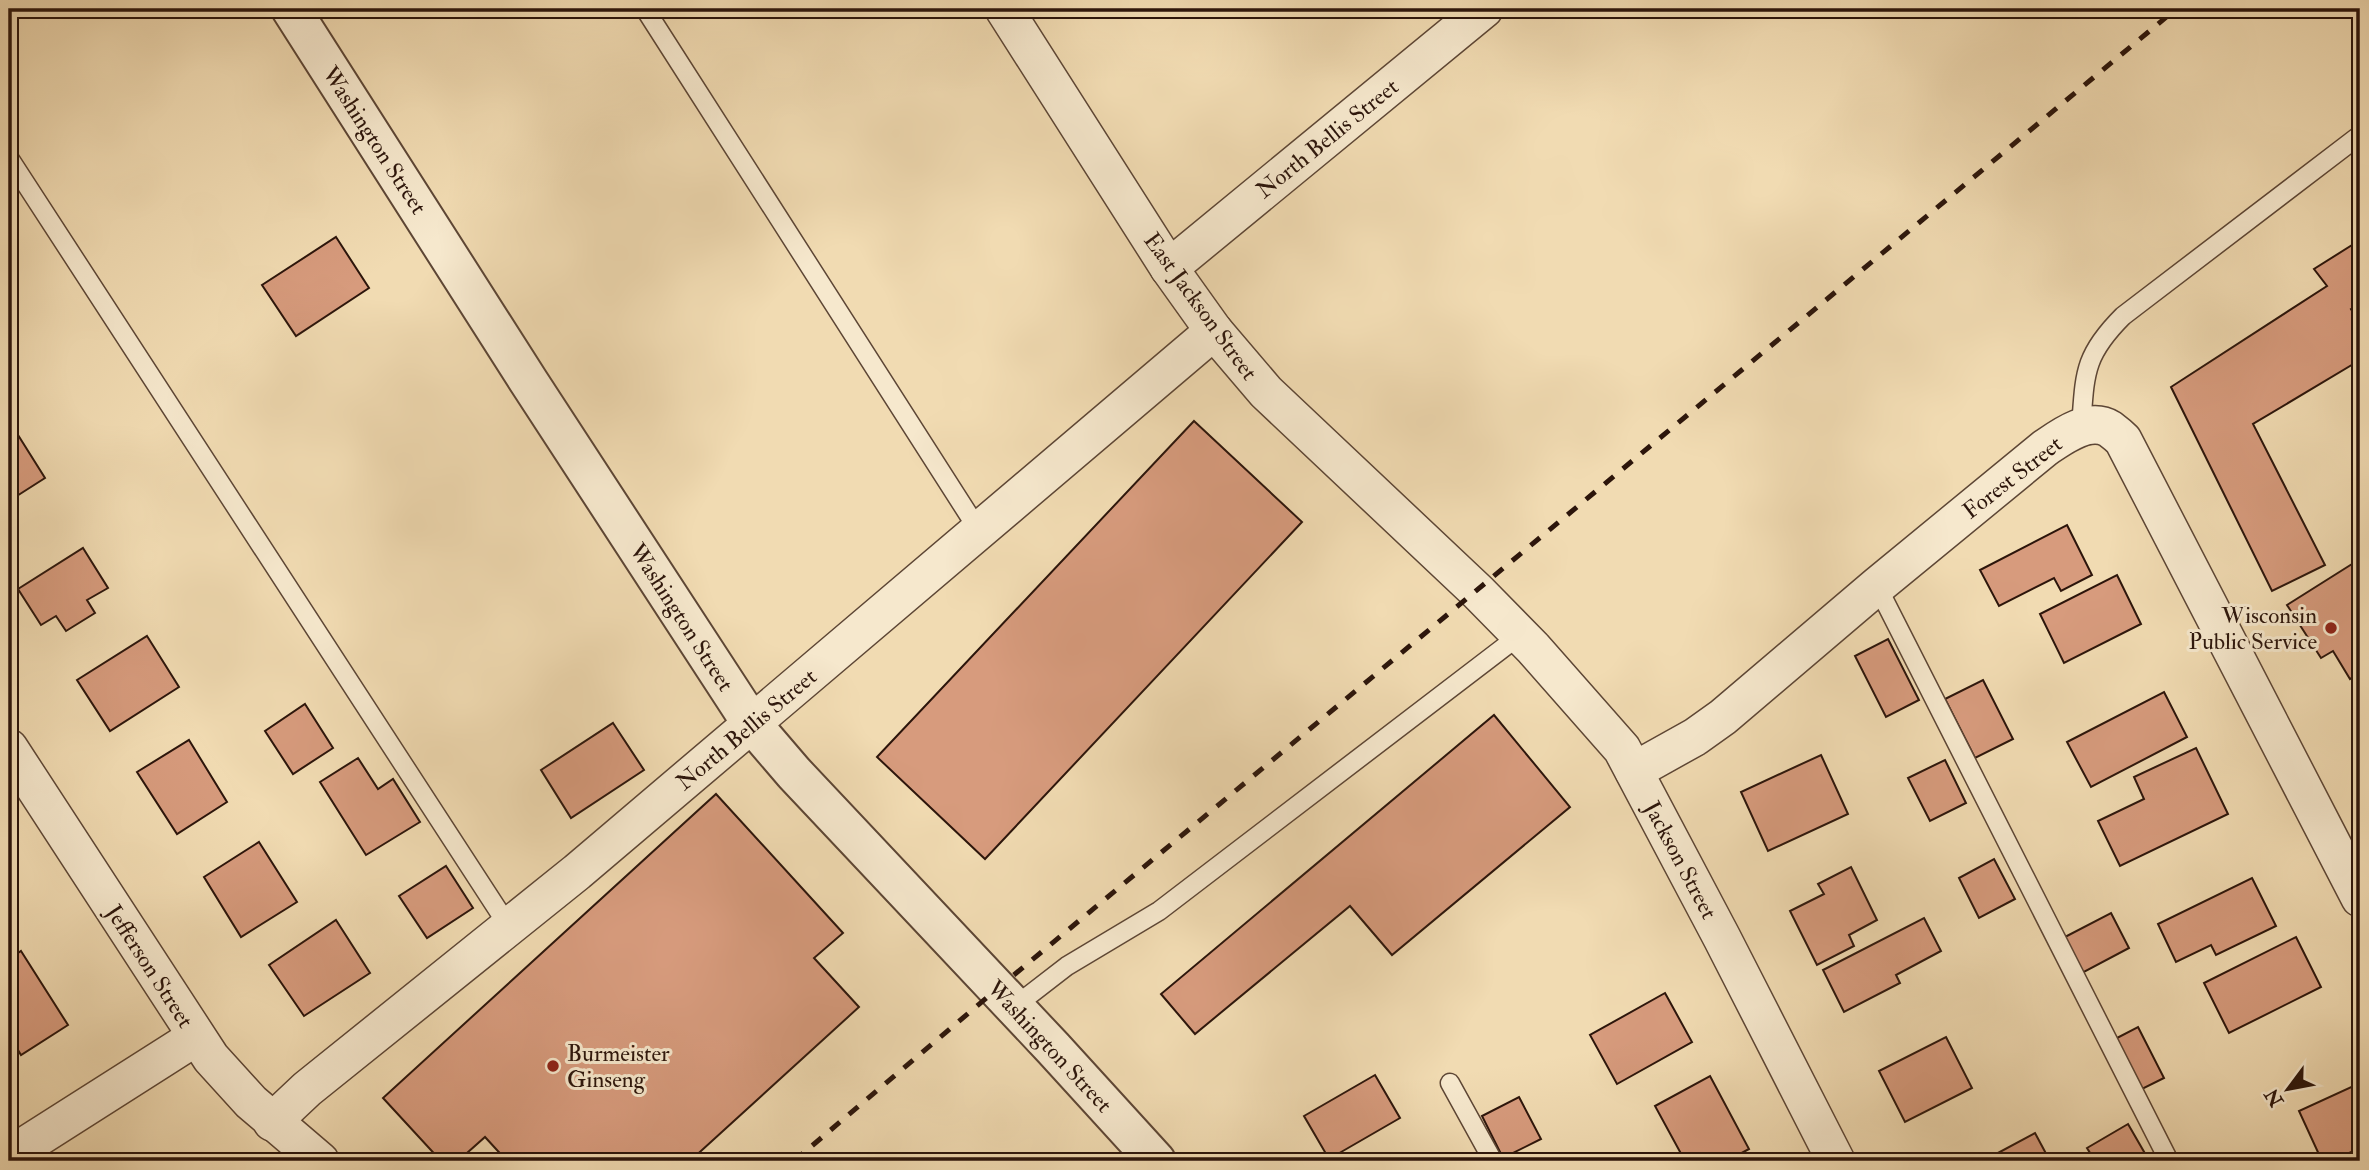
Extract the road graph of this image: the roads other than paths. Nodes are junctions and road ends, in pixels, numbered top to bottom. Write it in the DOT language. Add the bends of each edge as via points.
graph roads {
  1 [pos="291,9"];
  2 [pos="645,9"];
  3 [pos="1004,9"];
  4 [pos="1484,9"];
  5 [pos="2360,135"];
  6 [pos="9,158"];
  7 [pos="1169,268"];
  8 [pos="1214,331"];
  9 [pos="2081,428"];
  10 [pos="979,531"];
  11 [pos="1877,586"];
  12 [pos="1478,592"];
  13 [pos="1520,635"];
  14 [pos="752,724"];
  15 [pos="9,748"];
  16 [pos="1634,771"];
  17 [pos="2360,898"];
  18 [pos="509,927"];
  19 [pos="1014,1007"];
  20 [pos="197,1037"];
  21 [pos="1450,1083"];
  22 [pos="272,1122"];
  23 [pos="9,1156"];
  24 [pos="1151,1160"];
  25 [pos="320,1161"];
  26 [pos="1493,1161"];
  27 [pos="1836,1161"];
  28 [pos="2169,1161"];
  1 -- 14 [label="street, Washington Street"];
  2 -- 10 [label="lane"];
  3 -- 7 [label="street, East Jackson Street"];
  4 -- 7 [label="street, North Bellis Street"];
  5 -- 9 [label="lane" via="2105,334 2089,364"];
  6 -- 18 [label="lane"];
  7 -- 8 [label="street, East Jackson Street"];
  8 -- 10 [label="street, North Bellis Street"];
  8 -- 12 [label="street, East Jackson Street" via="1266,392"];
  9 -- 11 [label="street, Forest Street" via="2034,456"];
  9 -- 17 [label="street, Forest Street" via="2109,428 2123,440"];
  10 -- 14 [label="street, North Bellis Street"];
  11 -- 16 [label="street, Forest Street" via="1705,730"];
  11 -- 28 [label="lane"];
  12 -- 13 [label="street, Jackson Street"];
  13 -- 16 [label="street, Jackson Street" via="1622,749"];
  13 -- 19 [label="lane" via="1159,911 1067,966"];
  14 -- 18 [label="street, North Bellis Street"];
  14 -- 19 [label="street, Washington Street"];
  15 -- 20 [label="street, Jefferson Street"];
  16 -- 27 [label="street, Jackson Street"];
  18 -- 22 [label="street, North Bellis Street"];
  19 -- 24 [label="street, Washington Street"];
  20 -- 22 [label="street, Jefferson Street" via="230,1081"];
  20 -- 23 [label="street"];
  21 -- 26 [label="lane"];
  22 -- 25 [label="street, Jefferson Street"];
}
